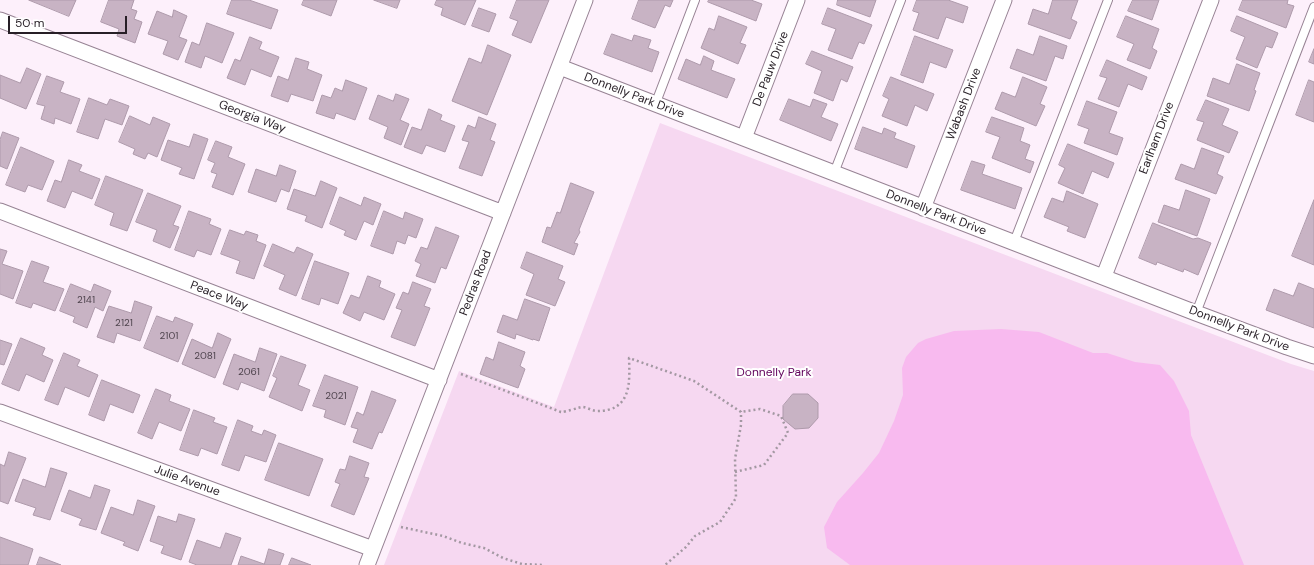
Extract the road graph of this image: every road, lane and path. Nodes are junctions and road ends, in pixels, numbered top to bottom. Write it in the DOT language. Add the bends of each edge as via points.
graph roads {
  1 [pos="586,0"];
  2 [pos="695,0"];
  3 [pos="798,0"];
  4 [pos="901,0"];
  5 [pos="1004,0"];
  6 [pos="1108,0"];
  7 [pos="1211,0"];
  8 [pos="1314,7"];
  9 [pos="0,20"];
  10 [pos="560,67"];
  11 [pos="655,104"];
  12 [pos="744,138"];
  13 [pos="834,173"];
  14 [pos="923,208"];
  15 [pos="0,211"];
  16 [pos="503,213"];
  17 [pos="1014,242"];
  18 [pos="1104,276"];
  19 [pos="1196,313"];
  20 [pos="1314,356"];
  21 [pos="460,374"];
  22 [pos="439,380"];
  23 [pos="0,412"];
  24 [pos="742,412"];
  25 [pos="736,472"];
  26 [pos="401,527"];
  27 [pos="373,549"];
  28 [pos="367,565"];
  29 [pos="544,565"];
  30 [pos="665,565"];
  1 -- 10 [label="street, Pedras Road"];
  2 -- 11 [label="lane"];
  3 -- 12 [label="street, De Pauw Drive"];
  4 -- 13 [label="lane"];
  5 -- 14 [label="street, Wabash Drive"];
  6 -- 17 [label="lane"];
  7 -- 18 [label="street, Earlham Drive"];
  8 -- 19 [label="lane"];
  9 -- 16 [label="street, Georgia Way"];
  10 -- 11 [label="street, Donnelly Park Drive"];
  10 -- 16 [label="street, Pedras Road"];
  11 -- 12 [label="street, Donnelly Park Drive"];
  12 -- 13 [label="street, Donnelly Park Drive"];
  13 -- 14 [label="street, Donnelly Park Drive"];
  14 -- 17 [label="street, Donnelly Park Drive"];
  15 -- 22 [label="street, Peace Way"];
  16 -- 22 [label="street, Pedras Road"];
  17 -- 18 [label="street, Donnelly Park Drive"];
  18 -- 19 [label="street, Donnelly Park Drive"];
  19 -- 20 [label="street, Donnelly Park Drive"];
  21 -- 24 [label="path" via="561,412 581,407 595,411 606,410 621,404 626,396 630,376 629,358 694,381"];
  22 -- 27 [label="street, Pedras Road"];
  23 -- 27 [label="street, Julie Avenue"];
  24 -- 25 [label="path" via="735,459"];
  24 -- 25 [label="path" via="760,409 780,416 788,433 764,465"];
  25 -- 30 [label="path" via="736,498 720,522 695,536"];
  26 -- 29 [label="path" via="484,548 522,564"];
  27 -- 28 [label="street, Pedras Road"];
}
